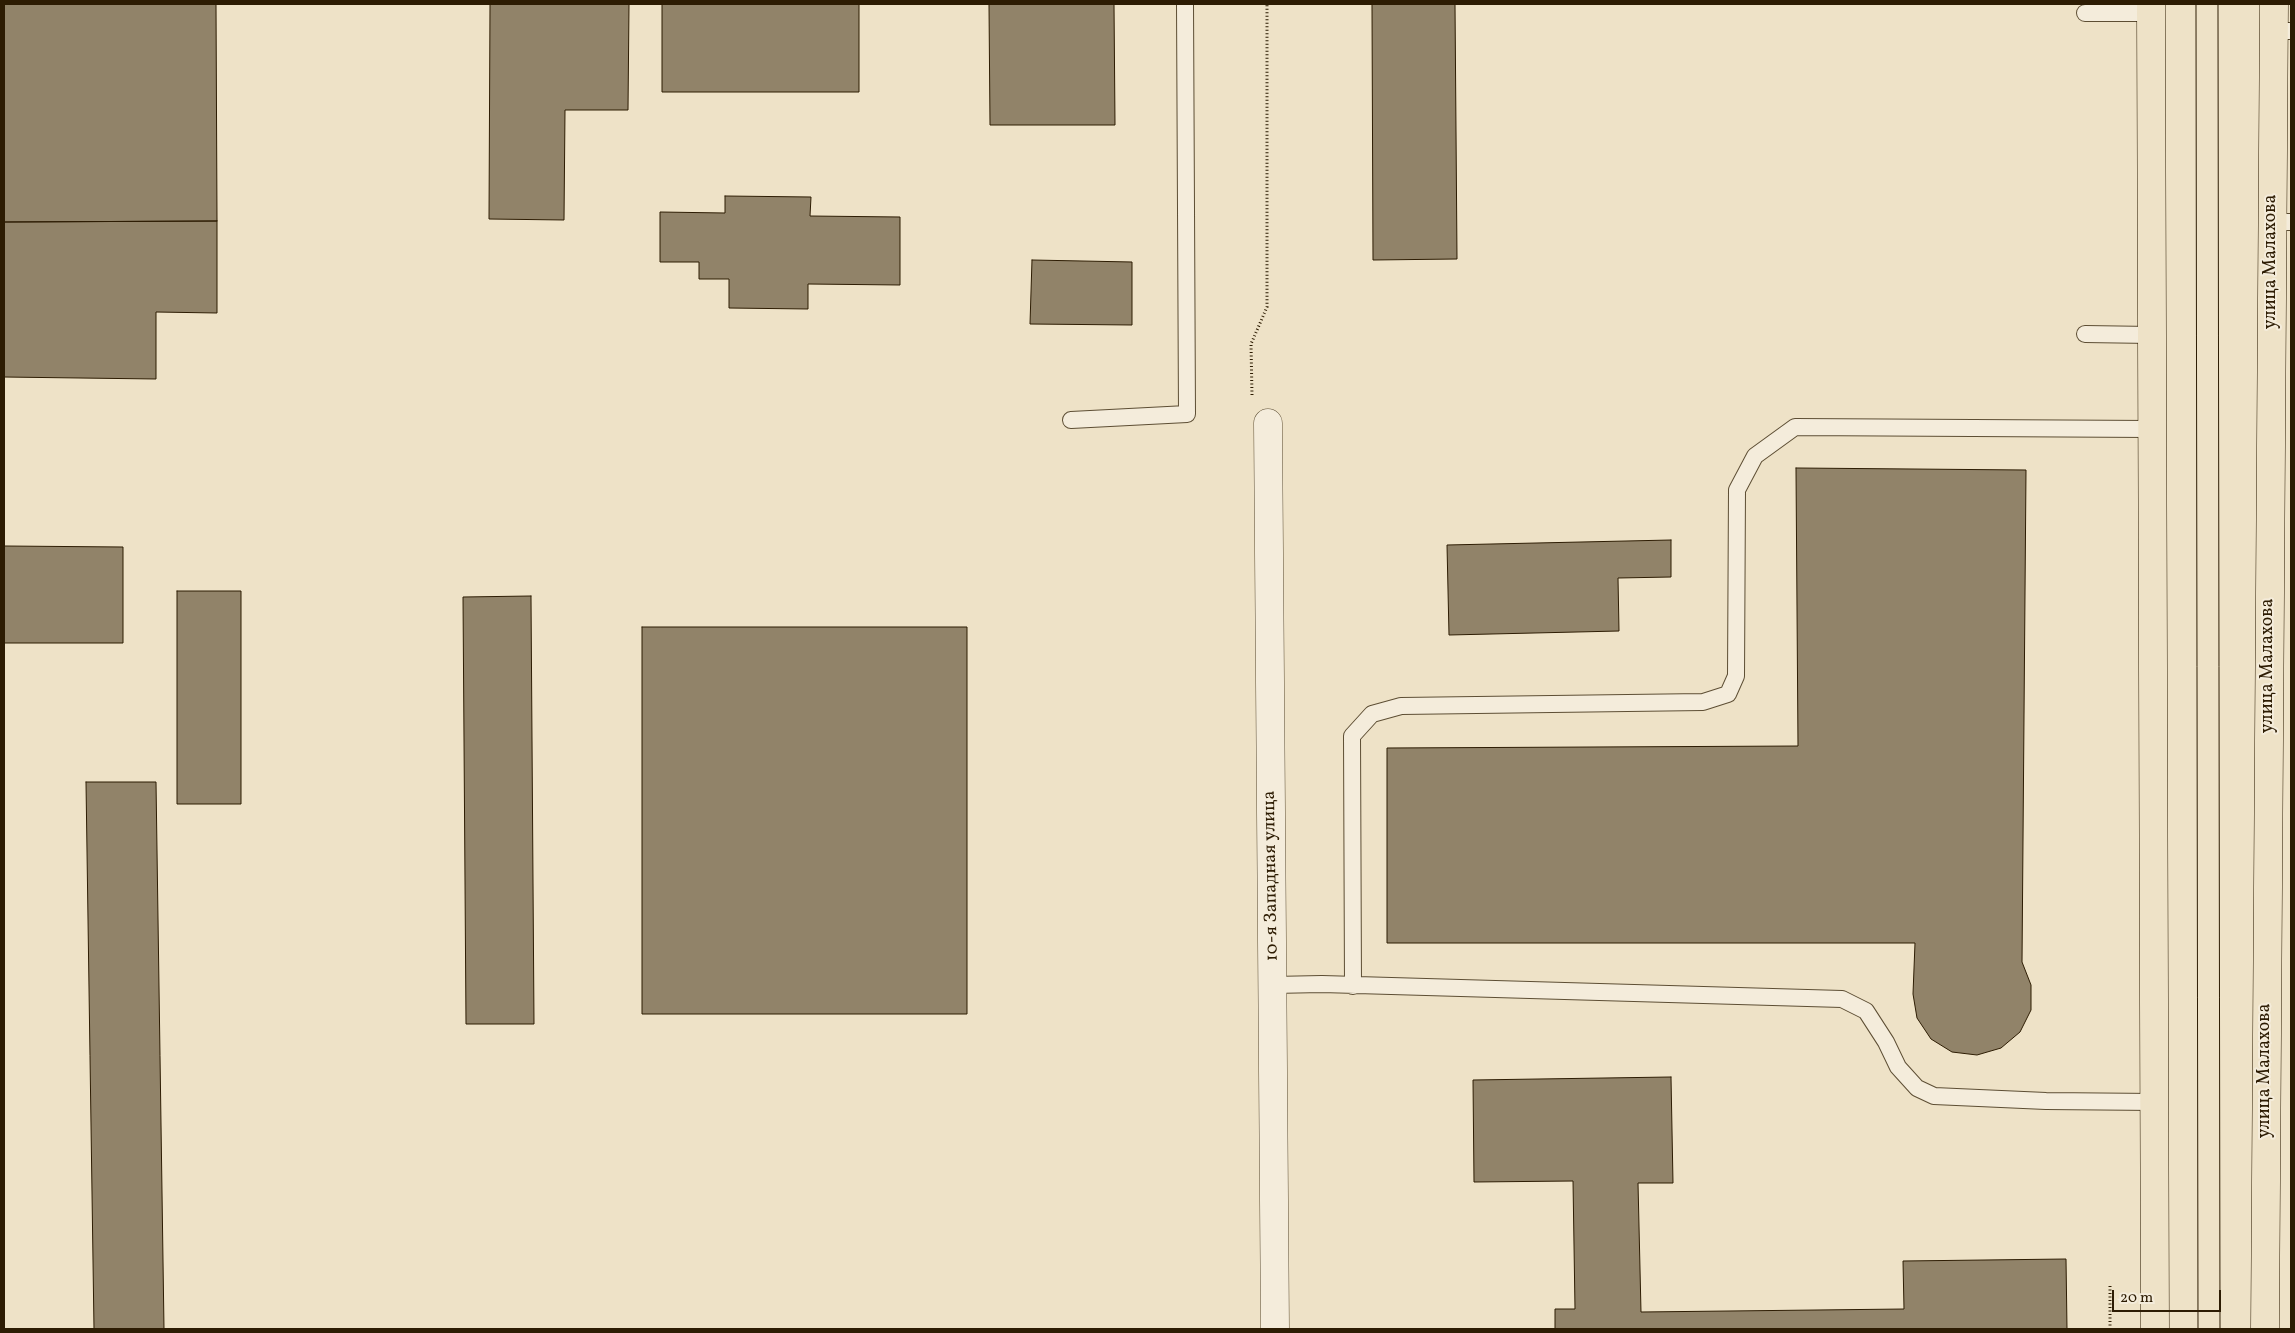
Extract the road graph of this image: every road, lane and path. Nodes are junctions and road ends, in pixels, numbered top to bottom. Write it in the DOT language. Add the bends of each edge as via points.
graph roads {
  1 [pos="1185,4"];
  2 [pos="1266,4"];
  3 [pos="2274,4"];
  4 [pos="2151,8"];
  5 [pos="2085,13"];
  6 [pos="2282,31"];
  7 [pos="2282,222"];
  8 [pos="2085,334"];
  9 [pos="2151,335"];
  10 [pos="1071,420"];
  11 [pos="1268,423"];
  12 [pos="2151,429"];
  13 [pos="1273,985"];
  14 [pos="1353,986"];
  15 [pos="2154,1102"];
  16 [pos="2110,1285"];
  17 [pos="1275,1329"];
  18 [pos="2110,1329"];
  19 [pos="2155,1329"];
  20 [pos="2264,1329"];
  1 -- 10 [label="lane" via="1187,414"];
  2 -- 11 [label="path" via="1266,307 1251,344 1252,404"];
  3 -- 6 [label="main road, улица Малахова"];
  4 -- 5 [label="lane"];
  4 -- 9 [label="main road"];
  6 -- 7 [label="main road, улица Малахова"];
  7 -- 20 [label="main road, улица Малахова"];
  8 -- 9 [label="lane"];
  9 -- 12 [label="main road"];
  11 -- 13 [label="street, 10-я Западная улица"];
  12 -- 14 [label="lane" via="1794,427 1755,456 1737,490 1736,676 1728,694 1703,702 1401,706 1372,714 1352,736"];
  12 -- 15 [label="main road"];
  13 -- 14 [label="lane"];
  13 -- 17 [label="street, 10-я Западная улица"];
  14 -- 15 [label="lane" via="1842,1000 1866,1011 1898,1067 1917,1088 1934,1096"];
  15 -- 19 [label="main road"];
  16 -- 18 [label="path"];
}
